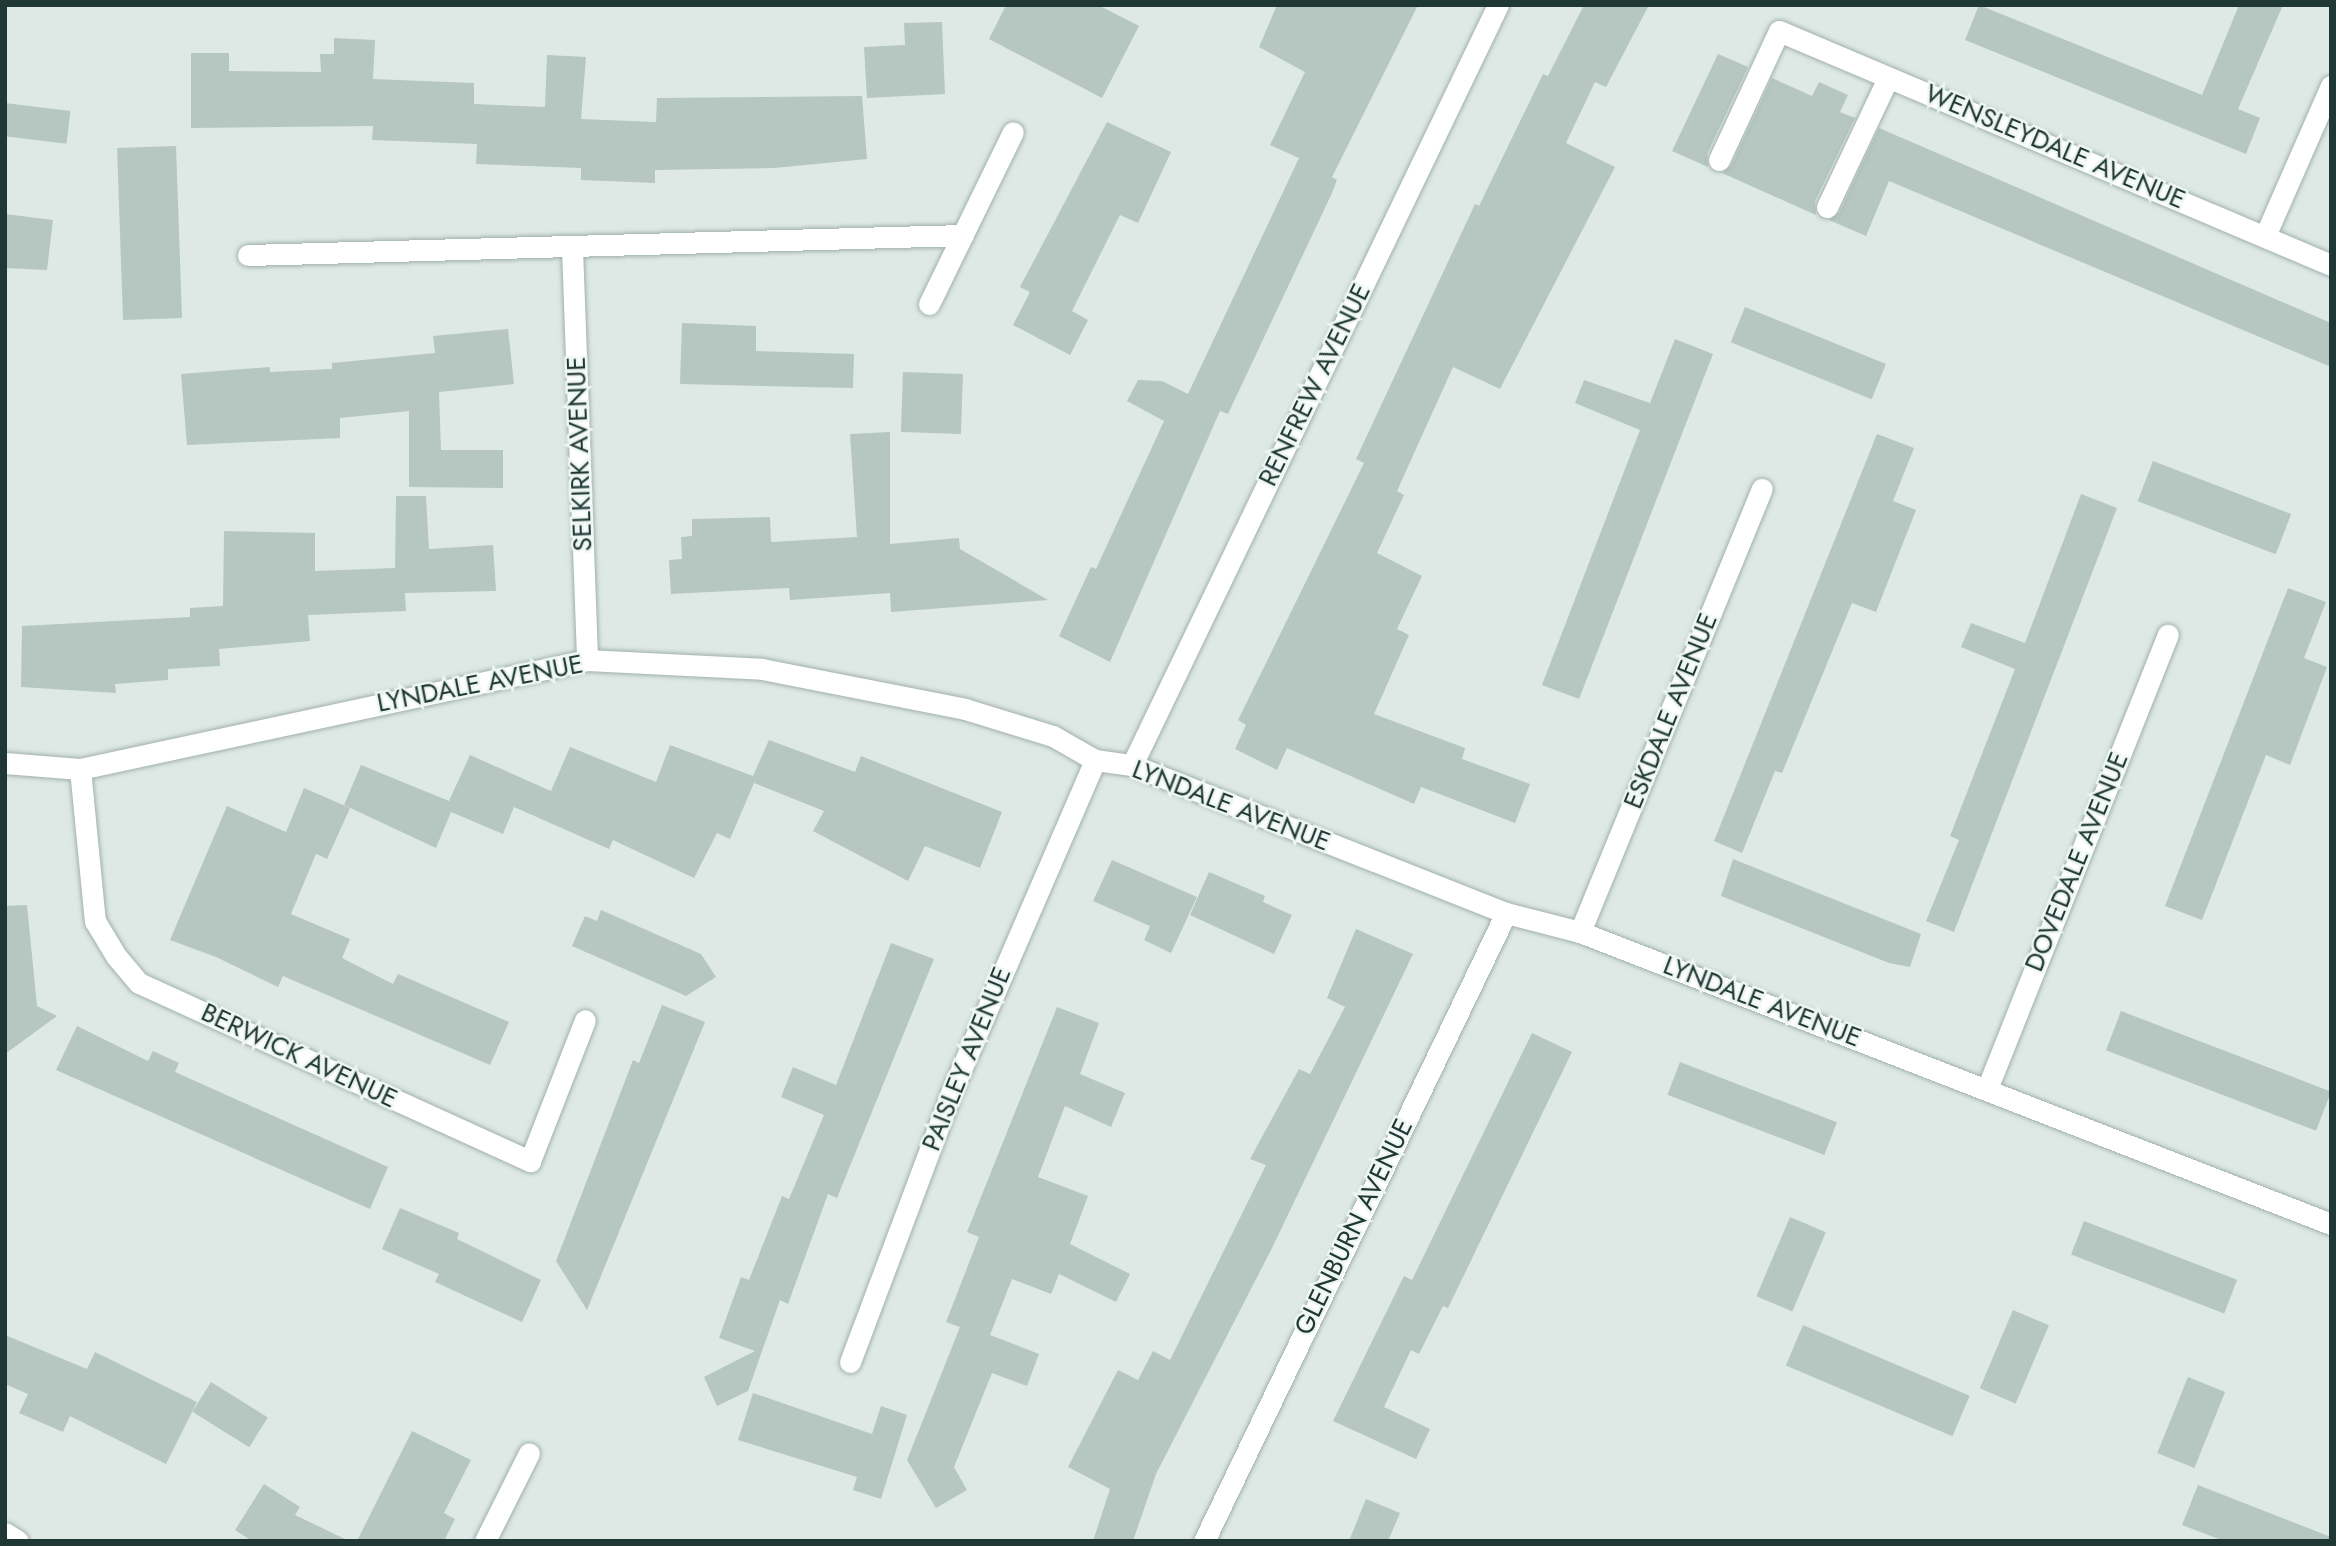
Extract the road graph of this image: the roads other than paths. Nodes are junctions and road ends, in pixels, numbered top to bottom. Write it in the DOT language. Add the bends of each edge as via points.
graph roads {
  1 [pos="1498,5"];
  2 [pos="1888,78"];
  3 [pos="2331,86"];
  4 [pos="1013,132"];
  5 [pos="1718,160"];
  6 [pos="1828,208"];
  7 [pos="963,235"];
  8 [pos="2265,236"];
  9 [pos="572,248"];
  10 [pos="248,255"];
  11 [pos="2331,265"];
  12 [pos="929,304"];
  13 [pos="1762,489"];
  14 [pos="2168,635"];
  15 [pos="587,660"];
  16 [pos="1094,760"];
  17 [pos="5,763"];
  18 [pos="1132,765"];
  19 [pos="80,769"];
  20 [pos="1506,913"];
  21 [pos="1580,932"];
  22 [pos="585,1020"];
  23 [pos="1987,1089"];
  24 [pos="2331,1224"];
  25 [pos="850,1362"];
  26 [pos="529,1453"];
  27 [pos="5,1533"];
  28 [pos="19,1541"];
  29 [pos="485,1541"];
  30 [pos="1204,1541"];
  1 -- 18 [label="street, RENFREW AVENUE"];
  2 -- 5 [label="street, WENSLEYDALE AVENUE" via="1779,31"];
  2 -- 6 [label="street"];
  2 -- 8 [label="street, WENSLEYDALE AVENUE"];
  3 -- 8 [label="street"];
  4 -- 7 [label="street"];
  7 -- 9 [label="street"];
  7 -- 12 [label="street"];
  8 -- 11 [label="street, WENSLEYDALE AVENUE"];
  9 -- 10 [label="street"];
  9 -- 15 [label="street, SELKIRK AVENUE"];
  13 -- 21 [label="street, ESKDALE AVENUE"];
  14 -- 23 [label="street, DOVEDALE AVENUE"];
  15 -- 16 [label="street, LYNDALE AVENUE" via="762,669 952,707 1054,736"];
  15 -- 19 [label="street, LYNDALE AVENUE"];
  16 -- 18 [label="street, LYNDALE AVENUE"];
  16 -- 25 [label="street, PAISLEY AVENUE" via="951,1093"];
  17 -- 19 [label="street, LYNDALE AVENUE"];
  18 -- 20 [label="street, LYNDALE AVENUE"];
  19 -- 22 [label="street, BERWICK AVENUE" via="95,921 139,983 530,1161"];
  20 -- 21 [label="street, LYNDALE AVENUE"];
  20 -- 30 [label="street, GLENBURN AVENUE"];
  21 -- 23 [label="street, LYNDALE AVENUE"];
  23 -- 24 [label="street, LYNDALE AVENUE"];
  26 -- 29 [label="street"];
  27 -- 28 [label="street"];
}
